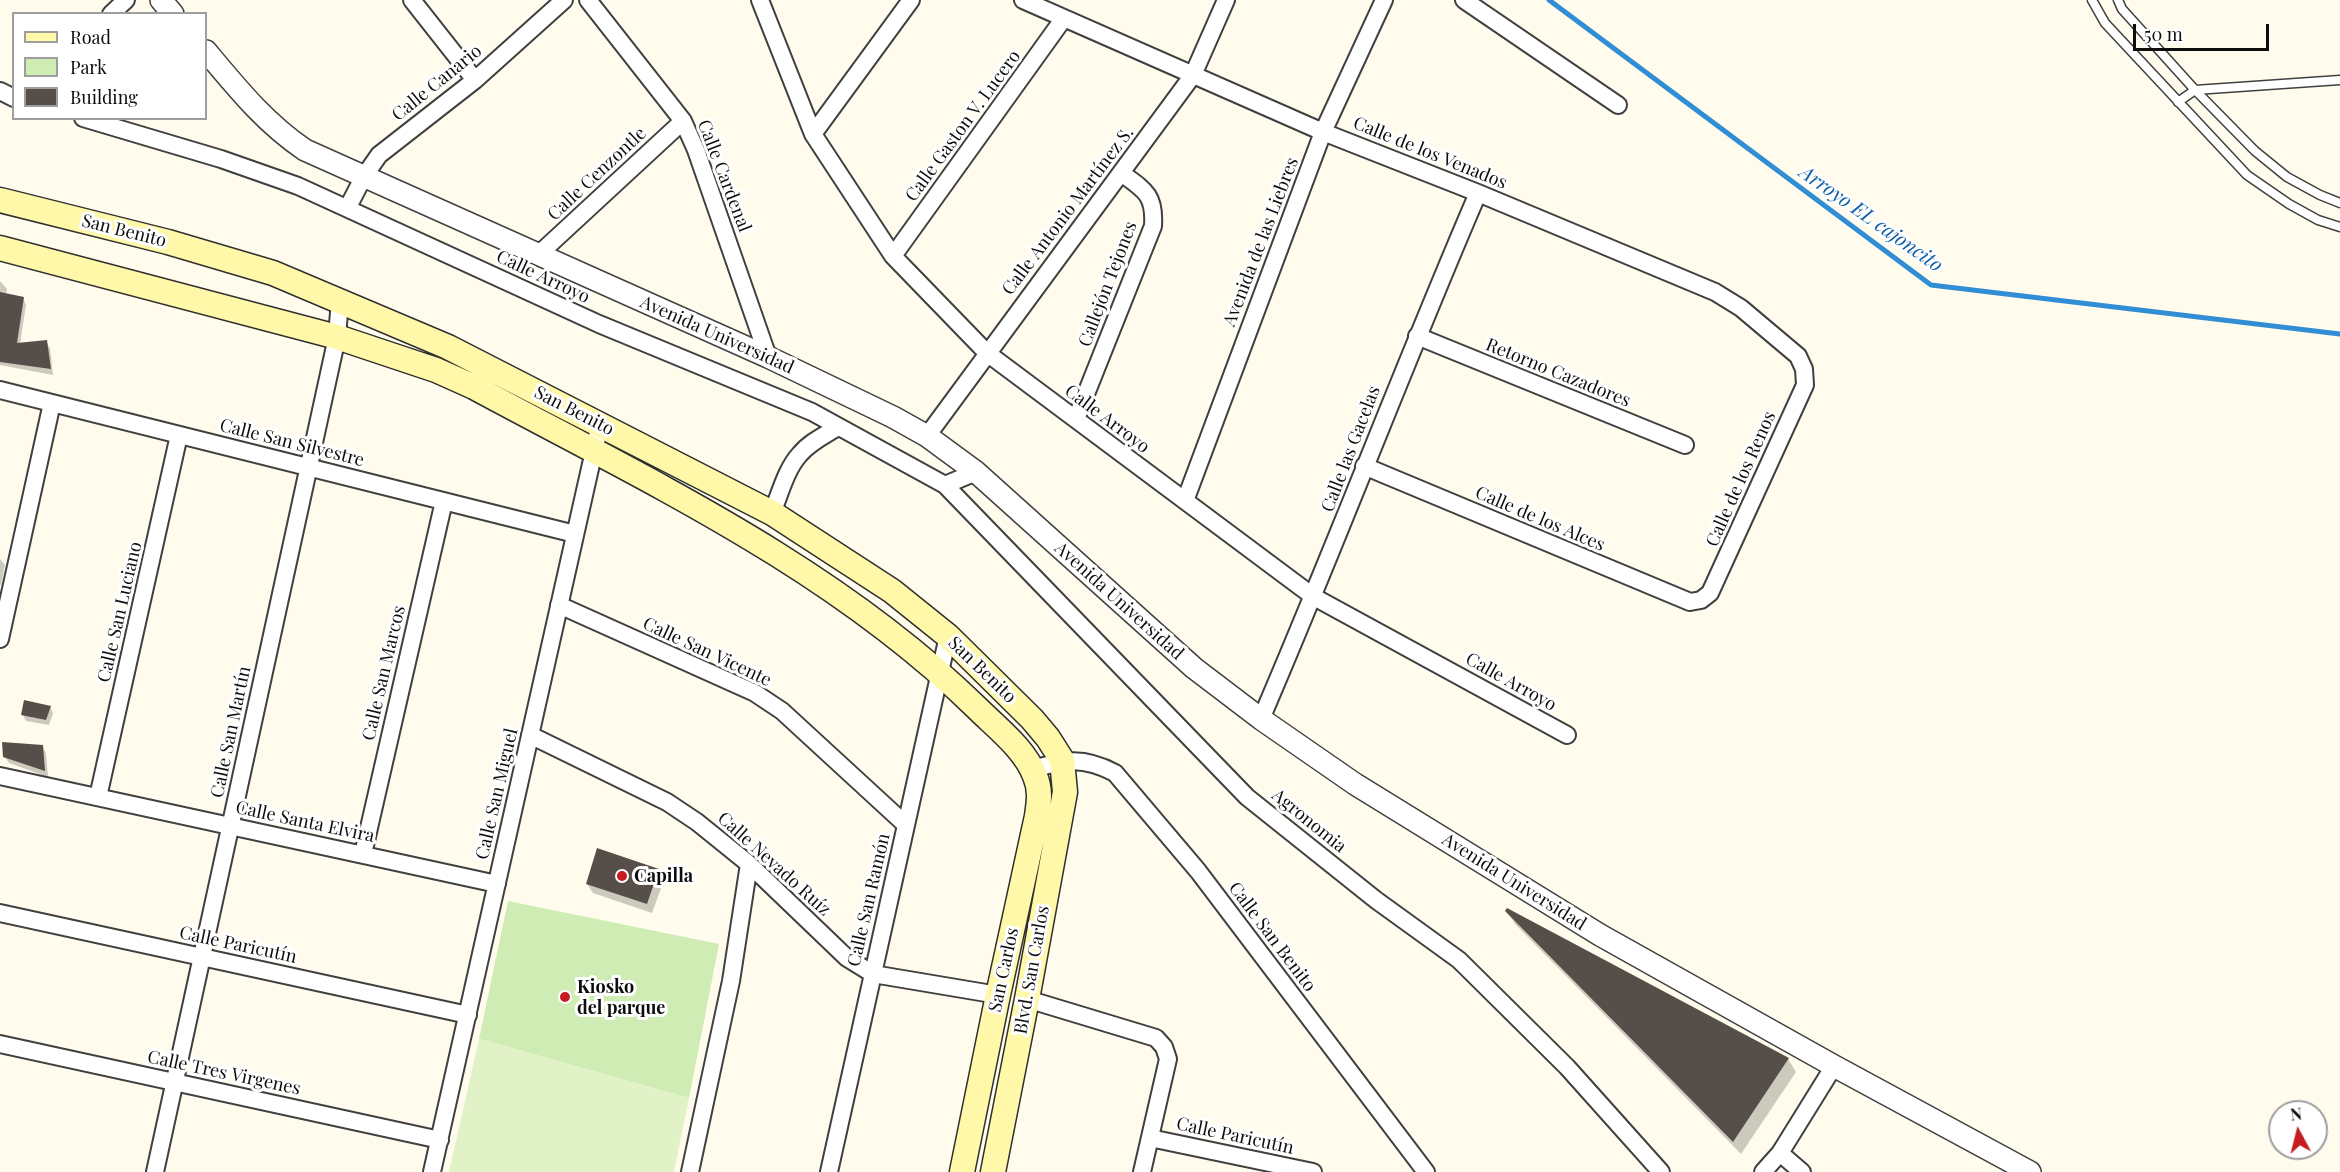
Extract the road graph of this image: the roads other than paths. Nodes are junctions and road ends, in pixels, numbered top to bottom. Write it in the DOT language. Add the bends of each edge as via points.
graph roads {
  1 [pos="126,0"];
  2 [pos="161,0"];
  3 [pos="412,0"];
  4 [pos="564,0"];
  5 [pos="588,0"];
  6 [pos="760,0"];
  7 [pos="911,0"];
  8 [pos="1023,0"];
  9 [pos="1226,0"];
  10 [pos="1384,0"];
  11 [pos="1464,0"];
  12 [pos="2092,0"];
  13 [pos="2118,0"];
  14 [pos="113,12"];
  15 [pos="171,12"];
  16 [pos="1064,18"];
  17 [pos="207,52"];
  18 [pos="1193,75"];
  19 [pos="475,80"];
  20 [pos="2340,80"];
  21 [pos="2195,90"];
  22 [pos="2178,102"];
  23 [pos="1618,105"];
  24 [pos="90,120"];
  25 [pos="683,121"];
  26 [pos="1323,132"];
  27 [pos="813,134"];
  28 [pos="1121,173"];
  29 [pos="363,178"];
  30 [pos="1478,193"];
  31 [pos="0,200"];
  32 [pos="2340,203"];
  33 [pos="348,207"];
  34 [pos="2340,228"];
  35 [pos="0,248"];
  36 [pos="538,255"];
  37 [pos="893,256"];
  38 [pos="340,300"];
  39 [pos="1417,336"];
  40 [pos="337,337"];
  41 [pos="987,353"];
  42 [pos="768,357"];
  43 [pos="1804,369"];
  44 [pos="0,390"];
  45 [pos="52,403"];
  46 [pos="1076,419"];
  47 [pos="600,424"];
  48 [pos="838,427"];
  49 [pos="179,435"];
  50 [pos="927,436"];
  51 [pos="1685,445"];
  52 [pos="594,452"];
  53 [pos="1364,466"];
  54 [pos="309,467"];
  55 [pos="976,472"];
  56 [pos="945,485"];
  57 [pos="444,501"];
  58 [pos="1185,501"];
  59 [pos="772,513"];
  60 [pos="575,534"];
  61 [pos="1314,597"];
  62 [pos="1701,600"];
  63 [pos="560,605"];
  64 [pos="948,636"];
  65 [pos="0,639"];
  66 [pos="940,672"];
  67 [pos="1261,719"];
  68 [pos="530,735"];
  69 [pos="1567,735"];
  70 [pos="1063,764"];
  71 [pos="1032,769"];
  72 [pos="0,776"];
  73 [pos="98,797"];
  74 [pos="906,825"];
  75 [pos="230,826"];
  76 [pos="363,854"];
  77 [pos="749,864"];
  78 [pos="497,884"];
  79 [pos="0,913"];
  80 [pos="202,957"];
  81 [pos="873,974"];
  82 [pos="998,995"];
  83 [pos="1027,999"];
  84 [pos="468,1015"];
  85 [pos="0,1044"];
  86 [pos="1834,1066"];
  87 [pos="174,1082"];
  88 [pos="1150,1138"];
  89 [pos="440,1140"];
  90 [pos="1780,1152"];
  91 [pos="155,1172"];
  92 [pos="432,1172"];
  93 [pos="690,1172"];
  94 [pos="829,1172"];
  95 [pos="962,1172"];
  96 [pos="993,1172"];
  97 [pos="1142,1172"];
  98 [pos="1313,1172"];
  99 [pos="1426,1172"];
  100 [pos="1661,1172"];
  101 [pos="1763,1172"];
  102 [pos="1802,1172"];
  103 [pos="2030,1172"];
  1 -- 14 [label="street"];
  2 -- 15 [label="street"];
  3 -- 19 [label="street"];
  4 -- 19 [label="street, Calle Canario"];
  5 -- 25 [label="street, Calle Cardenal"];
  6 -- 27 [label="street, Calle Arroyo"];
  7 -- 27 [label="street"];
  8 -- 16 [label="street, Calle de los Venados"];
  9 -- 18 [label="street, Calle Antonio Martínez S."];
  10 -- 26 [label="street, Avenida de las Liebres"];
  11 -- 23 [label="street"];
  12 -- 22 [label="lane" via="2105,23"];
  13 -- 21 [label="lane"];
  16 -- 18 [label="street, Calle de los Venados"];
  16 -- 37 [label="street, Calle Gaston V. Lucero"];
  17 -- 29 [label="street, Avenida Universidad" via="281,134"];
  18 -- 26 [label="street, Calle de los Venados"];
  18 -- 28 [label="street, Calle Antonio Martínez S."];
  19 -- 29 [label="street, Calle Canario" via="379,154"];
  20 -- 21 [label="lane"];
  21 -- 22 [label="lane"];
  21 -- 32 [label="lane" via="2255,151 2287,177"];
  22 -- 34 [label="lane" via="2247,175 2289,204"];
  24 -- 33 [label="street, Calle Arroyo" via="221,159"];
  25 -- 36 [label="street, Calle Cenzontle"];
  25 -- 42 [label="street, Calle Cardenal"];
  26 -- 30 [label="street, Calle de los Venados"];
  26 -- 58 [label="street, Avenida de las Liebres"];
  27 -- 37 [label="street, Calle Arroyo"];
  28 -- 41 [label="street, Calle Antonio Martínez S."];
  28 -- 46 [label="street, Callejón Tejones" via="1142,187 1152,200 1153,226"];
  29 -- 33 [label="street, Calle Canario"];
  29 -- 36 [label="street, Avenida Universidad"];
  30 -- 39 [label="street, Calle las Gacelas"];
  30 -- 43 [label="street, Calle de los Venados" via="1715,292 1741,308 1798,356"];
  31 -- 38 [label="main road, San Benito" via="229,259"];
  33 -- 48 [label="street, Calle Arroyo" via="599,324 789,402"];
  35 -- 40 [label="main road, San Benito"];
  36 -- 42 [label="street, Avenida Universidad"];
  37 -- 41 [label="street, Calle Arroyo"];
  38 -- 40 [label="street, Calle San Martín"];
  38 -- 47 [label="main road, San Benito" via="447,347"];
  39 -- 51 [label="street, Retorno Cazadores"];
  39 -- 53 [label="street, Calle las Gacelas"];
  40 -- 52 [label="main road, San Benito" via="426,366 474,387"];
  40 -- 54 [label="street, Calle San Martín"];
  41 -- 46 [label="street, Calle Arroyo"];
  41 -- 50 [label="street, Calle Antonio Martínez S."];
  42 -- 50 [label="street, Avenida Universidad"];
  43 -- 62 [label="street, Calle de los Renos" via="1805,384 1710,593"];
  44 -- 45 [label="street, Calle San Silvestre"];
  45 -- 49 [label="street, Calle San Silvestre"];
  45 -- 65 [label="street"];
  46 -- 58 [label="street, Calle Arroyo"];
  47 -- 52 [label="street, Calle San Miguel"];
  47 -- 59 [label="main road, San Benito"];
  48 -- 56 [label="street, Calle Arroyo"];
  48 -- 59 [label="street" via="798,455"];
  49 -- 54 [label="street, Calle San Silvestre"];
  49 -- 73 [label="street, Calle San Luciano"];
  50 -- 55 [label="street, Avenida Universidad"];
  52 -- 60 [label="street, Calle San Miguel"];
  52 -- 66 [label="main road, San Benito" via="722,520 811,575"];
  53 -- 61 [label="street, Calle las Gacelas"];
  53 -- 62 [label="street, Calle de los Alces" via="1679,599 1690,603"];
  54 -- 57 [label="street, Calle San Silvestre"];
  54 -- 75 [label="street, Calle San Martín"];
  55 -- 56 [label="street"];
  55 -- 67 [label="street, Avenida Universidad" via="1194,668"];
  56 -- 100 [label="street, Agronomia" via="1240,790 1376,900 1459,960 1567,1067"];
  57 -- 60 [label="street, Calle San Silvestre"];
  57 -- 76 [label="street, Calle San Marcos"];
  58 -- 61 [label="street, Calle Arroyo"];
  59 -- 64 [label="main road, San Benito" via="892,591"];
  60 -- 63 [label="street, Calle San Miguel"];
  61 -- 67 [label="street, Calle las Gacelas"];
  61 -- 69 [label="street, Calle Arroyo"];
  63 -- 68 [label="street, Calle San Miguel"];
  63 -- 74 [label="street, Calle San Vicente" via="755,693 782,711"];
  64 -- 66 [label="street, Calle San Ramón"];
  64 -- 70 [label="main road, San Benito" via="1032,719"];
  66 -- 71 [label="main road, San Benito" via="1016,746"];
  66 -- 74 [label="street, Calle San Ramón"];
  67 -- 86 [label="street, Avenida Universidad" via="1355,784 1600,935"];
  68 -- 77 [label="street, Calle Nevado Ruíz" via="667,802"];
  68 -- 78 [label="street, Calle San Miguel"];
  70 -- 71 [label="street"];
  70 -- 83 [label="main road, Blvd. San Carlos" via="1065,792"];
  70 -- 99 [label="street, Calle San Benito" via="1090,763 1115,773 1198,871"];
  71 -- 82 [label="main road, San Carlos" via="1039,802"];
  72 -- 73 [label="street, Calle Santa Elvira"];
  73 -- 75 [label="street, Calle Santa Elvira"];
  74 -- 81 [label="street, Calle San Ramón"];
  75 -- 76 [label="street, Calle Santa Elvira"];
  75 -- 80 [label="street, Calle San Martín"];
  76 -- 78 [label="street, Calle Santa Elvira"];
  77 -- 81 [label="street, Calle Nevado Ruíz" via="848,958"];
  77 -- 93 [label="street" via="731,981"];
  78 -- 84 [label="street, Calle San Miguel"];
  79 -- 80 [label="street, Calle Paricutín"];
  80 -- 84 [label="street, Calle Paricutín"];
  80 -- 87 [label="street, Calle San Martín"];
  81 -- 82 [label="street, Calle Nevado Ruíz"];
  81 -- 94 [label="street, Calle San Ramón"];
  82 -- 95 [label="main road, San Carlos"];
  83 -- 88 [label="street" via="1156,1038 1164,1047 1168,1059"];
  83 -- 96 [label="main road, Blvd. San Carlos"];
  84 -- 89 [label="street, Calle San Miguel"];
  85 -- 87 [label="street, Calle Tres Virgenes"];
  86 -- 90 [label="street"];
  86 -- 103 [label="street, Avenida Universidad"];
  87 -- 89 [label="street, Calle Tres Virgenes"];
  87 -- 91 [label="street, Calle San Martín"];
  88 -- 97 [label="street"];
  88 -- 98 [label="street, Calle Paricutín"];
  89 -- 92 [label="street, Calle San Miguel"];
  90 -- 101 [label="street"];
  90 -- 102 [label="street"];
}
